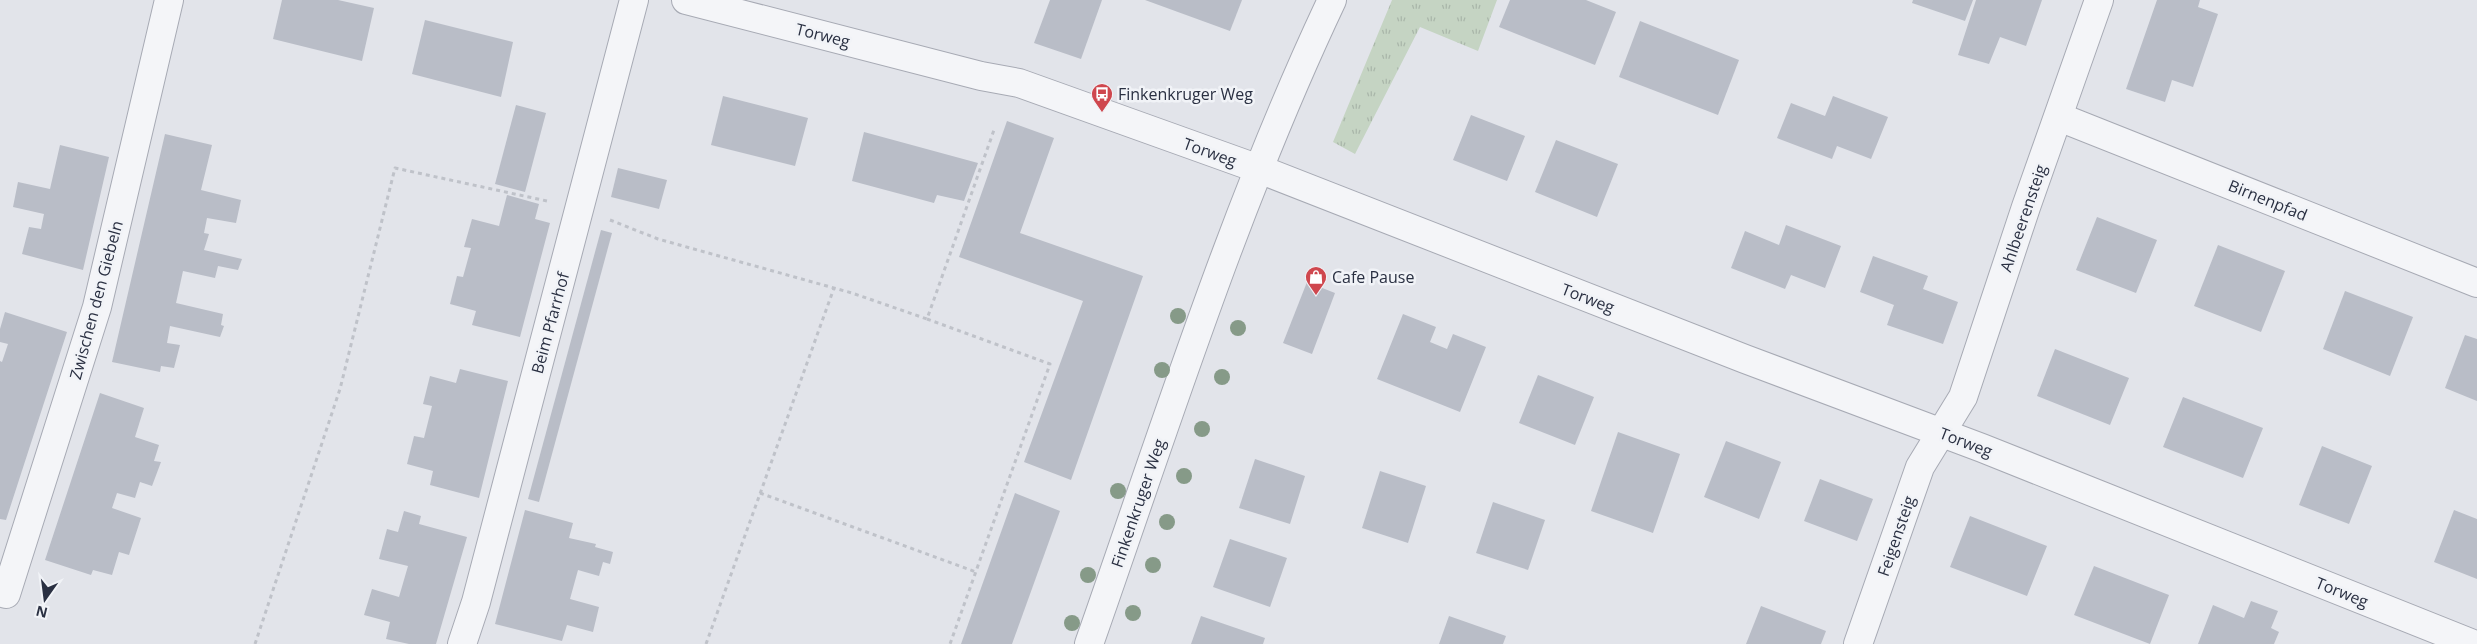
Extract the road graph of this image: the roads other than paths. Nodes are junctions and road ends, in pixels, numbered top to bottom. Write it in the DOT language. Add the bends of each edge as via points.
graph roads {
  1 [pos="169,0"];
  2 [pos="634,0"];
  3 [pos="686,0"];
  4 [pos="1332,0"];
  5 [pos="2099,0"];
  6 [pos="2059,117"];
  7 [pos="1259,170"];
  8 [pos="2477,283"];
  9 [pos="1942,433"];
  10 [pos="6,594"];
  11 [pos="462,644"];
  12 [pos="1089,644"];
  13 [pos="1858,644"];
  14 [pos="2473,644"];
  1 -- 10 [label="street, Zwischen den Giebeln" via="98,307"];
  2 -- 11 [label="street, Beim Pfarrhof" via="476,602"];
  3 -- 7 [label="street, Torweg" via="1019,83"];
  4 -- 7 [label="street, Finkenkruger Weg"];
  5 -- 6 [label="street, Ahlbeerensteig"];
  6 -- 8 [label="street, Birnenpfad"];
  6 -- 9 [label="street, Ahlbeerensteig" via="1963,397"];
  7 -- 9 [label="street, Torweg"];
  7 -- 12 [label="street, Finkenkruger Weg"];
  9 -- 13 [label="street, Feigensteig" via="1920,468"];
  9 -- 14 [label="street, Torweg"];
}
